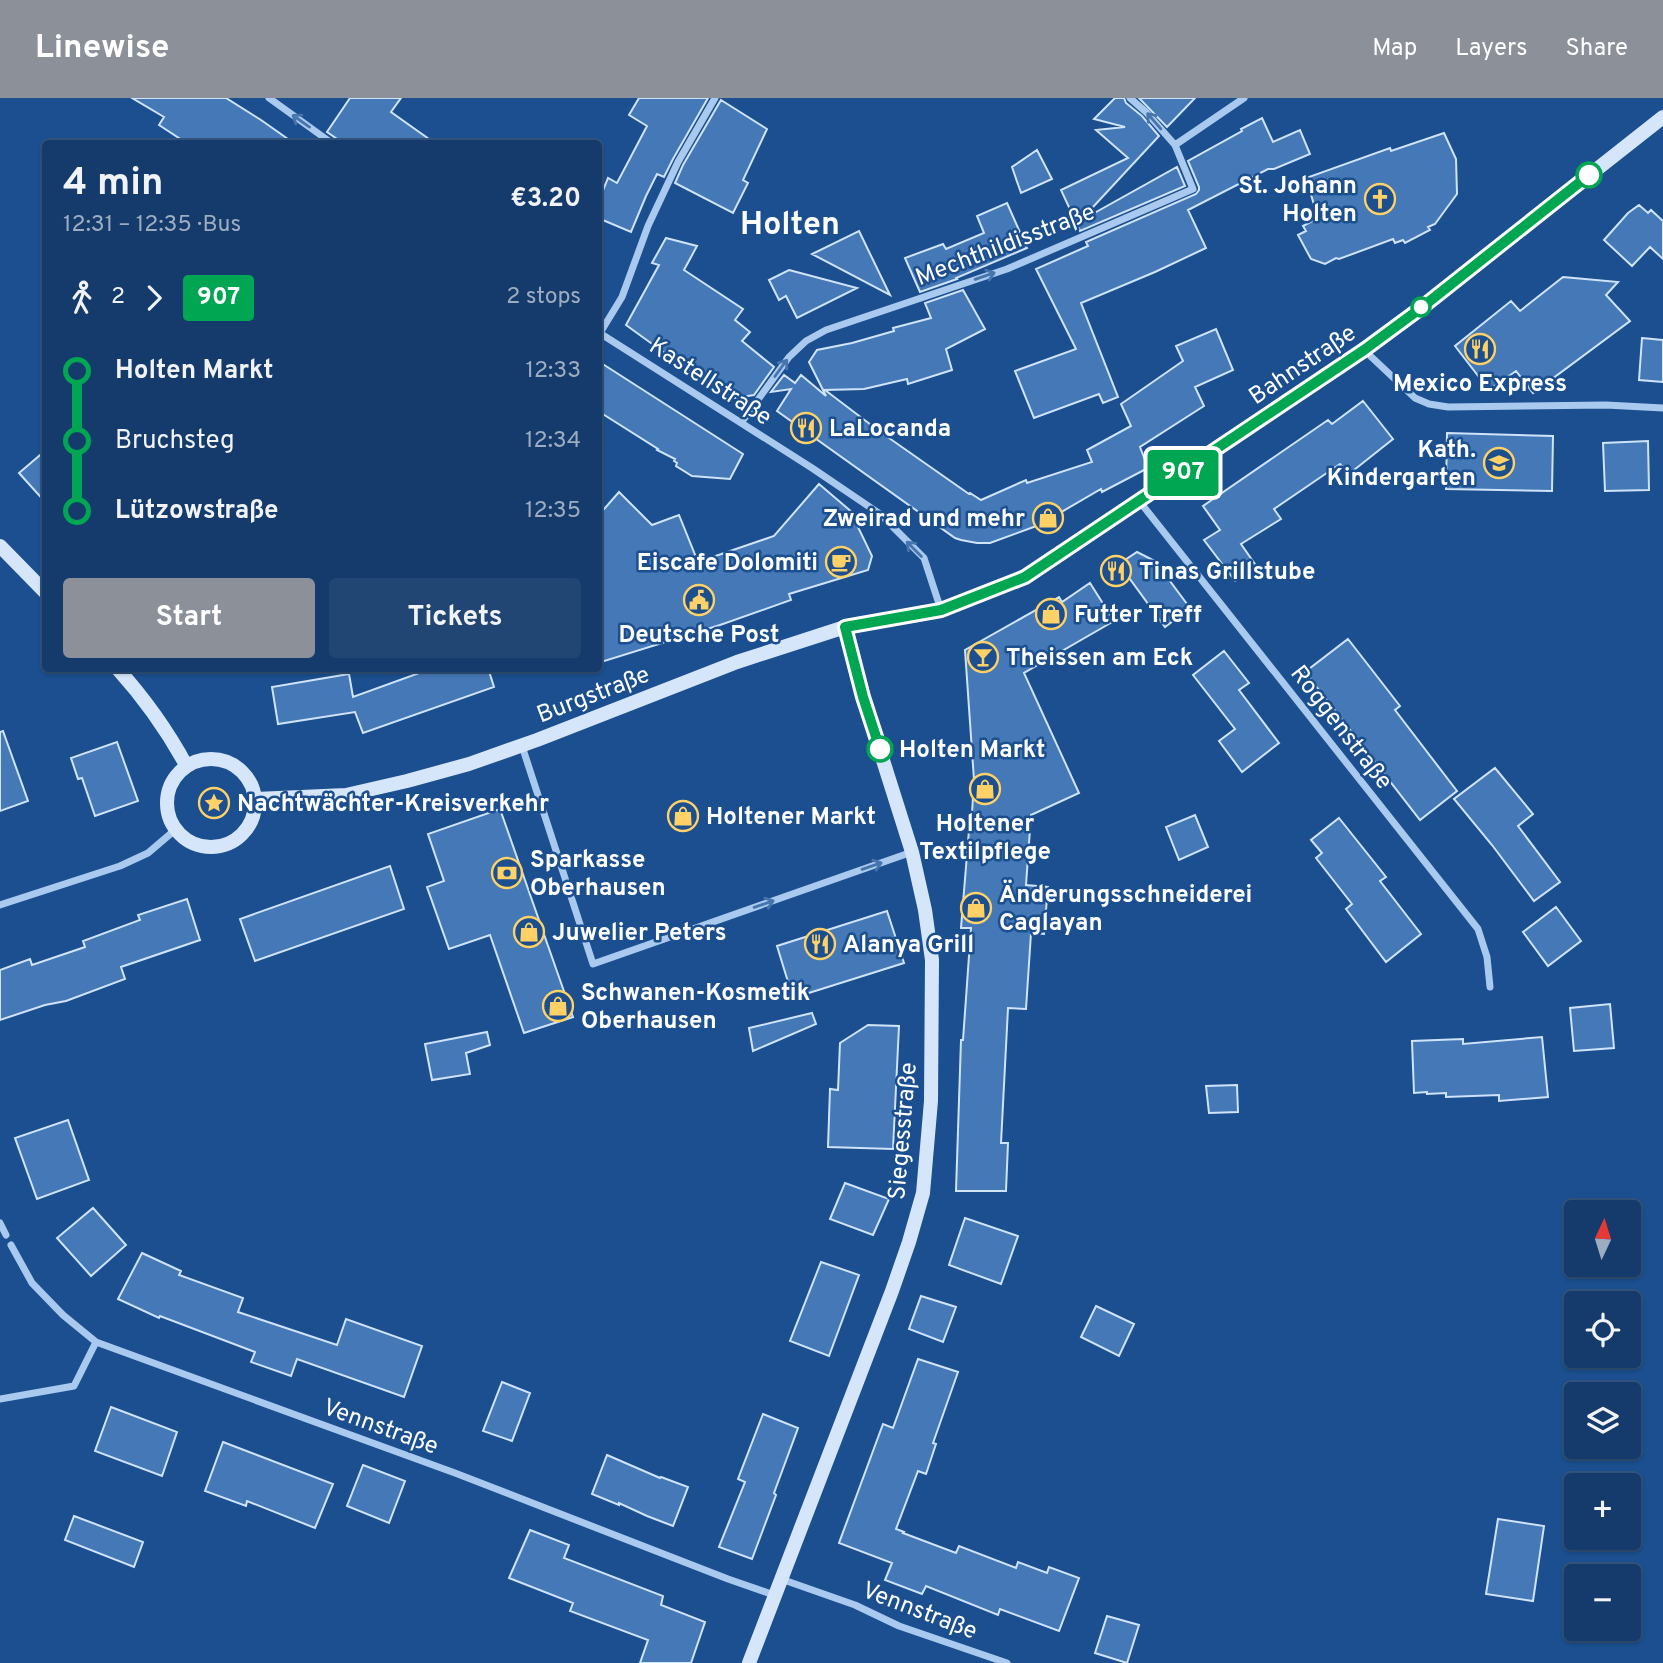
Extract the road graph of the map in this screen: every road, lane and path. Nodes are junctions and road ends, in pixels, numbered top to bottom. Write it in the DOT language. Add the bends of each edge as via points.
graph roads {
  1 [pos="269,98"];
  2 [pos="715,98"];
  3 [pos="1130,98"];
  4 [pos="1244,98"];
  5 [pos="1663,117"];
  6 [pos="327,140"];
  7 [pos="1175,145"];
  8 [pos="602,328"];
  9 [pos="602,334"];
  10 [pos="1364,350"];
  11 [pos="1663,408"];
  12 [pos="741,423"];
  13 [pos="1140,502"];
  14 [pos="0,546"];
  15 [pos="42,589"];
  16 [pos="941,610"];
  17 [pos="845,627"];
  18 [pos="121,672"];
  19 [pos="522,746"];
  20 [pos="186,765"];
  21 [pos="256,799"];
  22 [pos="175,830"];
  23 [pos="912,852"];
  24 [pos="0,905"];
  25 [pos="1490,987"];
  26 [pos="0,1223"];
  27 [pos="6,1235"];
  28 [pos="11,1245"];
  29 [pos="96,1342"];
  30 [pos="0,1399"];
  31 [pos="780,1579"];
  32 [pos="774,1595"];
  33 [pos="749,1663"];
  34 [pos="1007,1663"];
  6 -- 1 [label="street, one-way"];
  2 -- 8 [label="street" via="678,162 622,298"];
  7 -- 3 [label="street, one-way"];
  4 -- 7 [label="street"];
  5 -- 10 [label="main road, Bahnstraße"];
  12 -- 7 [label="street, Mechthildisstraße, one-way" via="789,357 826,330 1007,269 1193,189"];
  9 -- 12 [label="street, Kastellstraße"];
  10 -- 11 [label="street" via="1415,398 1429,404"];
  10 -- 13 [label="main road, Bahnstraße"];
  16 -- 12 [label="street, Kastellstraße, one-way" via="923,558 880,514"];
  13 -- 16 [label="main road, Bahnstraße" via="1025,577"];
  13 -- 25 [label="street, Roggenstraße" via="1478,929"];
  14 -- 15 [label="main road"];
  16 -- 17 [label="main road, Burgstraße"];
  17 -- 19 [label="main road, Burgstraße" via="737,662"];
  17 -- 23 [label="main road, Siegesstraße"];
  18 -- 20 [label="main road" via="170,736"];
  19 -- 21 [label="main road, Burgstraße" via="457,768 346,794"];
  19 -- 23 [label="street, one-way" via="593,964"];
  20 -- 21 [label="main road" via="218,758 233,764 246,775"];
  20 -- 22 [label="main road" via="167,791 166,808"];
  21 -- 22 [label="main road" via="250,825 237,839 219,847 201,847"];
  22 -- 24 [label="street" via="148,853 120,866"];
  23 -- 31 [label="main road, Siegesstraße" via="932,960 931,1101 923,1193 892,1291"];
  26 -- 27 [label="street"];
  28 -- 29 [label="street, Vennstraße" via="32,1283"];
  29 -- 30 [label="street" via="74,1386"];
  29 -- 32 [label="street, Vennstraße"];
  31 -- 32 [label="main road, Siegesstraße"];
  31 -- 34 [label="street, Vennstraße"];
  32 -- 33 [label="main road, Siegesstraße"];
}
